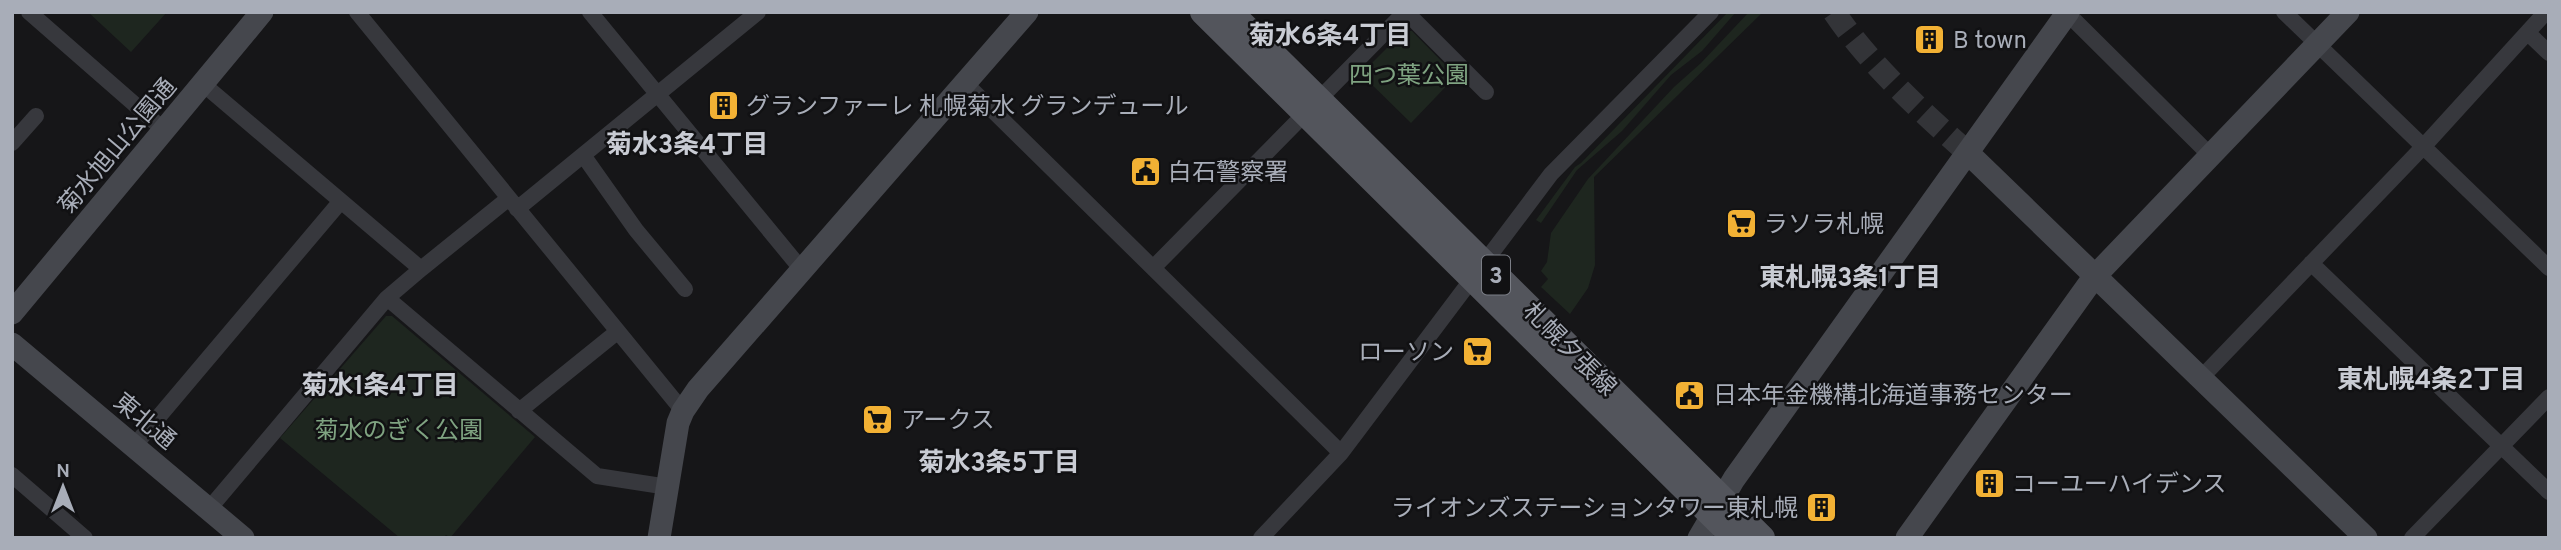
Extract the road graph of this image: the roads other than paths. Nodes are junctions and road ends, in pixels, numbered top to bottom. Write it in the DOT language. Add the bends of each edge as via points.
graph roads {
  1 [pos="29,12"];
  2 [pos="262,12"];
  3 [pos="357,12"];
  4 [pos="590,12"];
  5 [pos="758,12"];
  6 [pos="1027,12"];
  7 [pos="1203,12"];
  8 [pos="1230,12"];
  9 [pos="1404,12"];
  10 [pos="1711,12"];
  11 [pos="2284,12"];
  12 [pos="2348,12"];
  13 [pos="2546,12"];
  14 [pos="2067,13"];
  15 [pos="2528,33"];
  16 [pos="2316,44"];
  17 [pos="2549,53"];
  18 [pos="965,83"];
  19 [pos="203,84"];
  20 [pos="1486,92"];
  21 [pos="657,94"];
  22 [pos="1312,107"];
  23 [pos="36,116"];
  24 [pos="164,130"];
  25 [pos="12,143"];
  26 [pos="2423,147"];
  27 [pos="1968,153"];
  28 [pos="583,155"];
  29 [pos="2210,155"];
  30 [pos="341,201"];
  31 [pos="513,203"];
  32 [pos="2311,263"];
  33 [pos="1153,268"];
  34 [pos="2549,268"];
  35 [pos="421,269"];
  36 [pos="802,270"];
  37 [pos="1478,271"];
  38 [pos="2094,277"];
  39 [pos="685,289"];
  40 [pos="387,299"];
  41 [pos="12,313"];
  42 [pos="617,332"];
  43 [pos="12,344"];
  44 [pos="2200,379"];
  45 [pos="2549,397"];
  46 [pos="519,411"];
  47 [pos="683,411"];
  48 [pos="134,446"];
  49 [pos="2501,446"];
  50 [pos="1341,453"];
  51 [pos="12,475"];
  52 [pos="668,487"];
  53 [pos="2549,492"];
  54 [pos="209,509"];
  55 [pos="1712,517"];
  56 [pos="85,538"];
  57 [pos="243,538"];
  58 [pos="659,538"];
  59 [pos="1261,538"];
  60 [pos="1735,538"];
  61 [pos="1762,538"];
  62 [pos="1907,538"];
  63 [pos="2366,538"];
  64 [pos="2412,538"];
  1 -- 24 [label="street"];
  2 -- 19 [label="street, 菊水旭山公園通"];
  3 -- 31 [label="street"];
  4 -- 21 [label="street"];
  5 -- 21 [label="street"];
  6 -- 18 [label="street"];
  7 -- 22 [label="main road, 札幌夕張線 / 3"];
  8 -- 22 [label="main road, 札幌夕張線 / 3"];
  9 -- 20 [label="street"];
  9 -- 22 [label="street"];
  10 -- 37 [label="street" via="1551,174"];
  11 -- 16 [label="street"];
  12 -- 16 [label="street"];
  13 -- 15 [label="street"];
  14 -- 27 [label="street"];
  14 -- 29 [label="street"];
  15 -- 17 [label="street"];
  15 -- 26 [label="street"];
  16 -- 26 [label="street"];
  16 -- 29 [label="street"];
  18 -- 33 [label="street"];
  18 -- 36 [label="street"];
  19 -- 24 [label="street, 菊水旭山公園通"];
  19 -- 30 [label="street"];
  21 -- 28 [label="street"];
  21 -- 36 [label="street"];
  22 -- 33 [label="street"];
  22 -- 37 [label="main road, 札幌夕張線 / 3"];
  23 -- 25 [label="street"];
  24 -- 41 [label="street, 菊水旭山公園通"];
  26 -- 32 [label="street"];
  26 -- 34 [label="street"];
  27 -- 38 [label="street"];
  27 -- 55 [label="street" via="1734,479"];
  28 -- 31 [label="street"];
  28 -- 39 [label="street"];
  29 -- 38 [label="street"];
  30 -- 35 [label="street"];
  30 -- 48 [label="street"];
  31 -- 35 [label="street"];
  31 -- 42 [label="street"];
  32 -- 44 [label="street"];
  32 -- 49 [label="street"];
  33 -- 50 [label="street"];
  35 -- 40 [label="street"];
  36 -- 47 [label="street"];
  37 -- 50 [label="street"];
  37 -- 55 [label="main road, 札幌夕張線 / 3"];
  38 -- 44 [label="street"];
  38 -- 62 [label="street"];
  40 -- 46 [label="street"];
  40 -- 54 [label="street"];
  42 -- 46 [label="street"];
  42 -- 47 [label="street"];
  43 -- 48 [label="street, 東北通"];
  44 -- 63 [label="street"];
  45 -- 49 [label="street"];
  46 -- 52 [label="street" via="597,476"];
  47 -- 52 [label="street"];
  48 -- 54 [label="street, 東北通"];
  49 -- 53 [label="street"];
  49 -- 64 [label="street"];
  50 -- 59 [label="street"];
  51 -- 56 [label="street"];
  52 -- 58 [label="street"];
  54 -- 57 [label="street, 東北通"];
  55 -- 60 [label="main road, 札幌夕張線 / 3"];
  55 -- 61 [label="main road, 札幌夕張線 / 3"];
}
